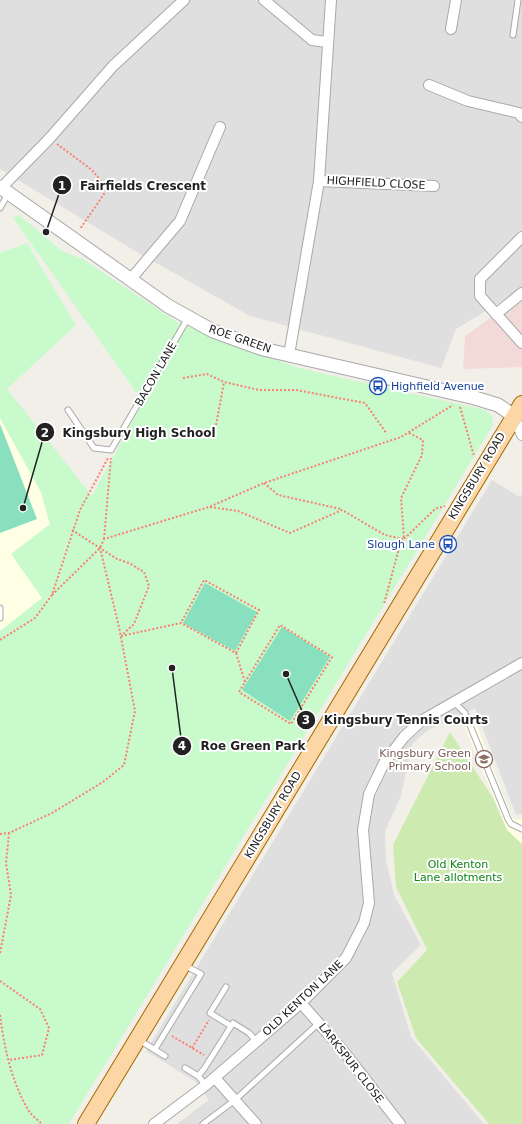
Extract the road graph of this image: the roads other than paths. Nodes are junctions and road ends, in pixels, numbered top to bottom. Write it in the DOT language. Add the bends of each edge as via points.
graph roads {
  1 [pos="184,0"];
  2 [pos="264,0"];
  3 [pos="331,0"];
  4 [pos="456,0"];
  5 [pos="518,0"];
  6 [pos="451,29"];
  7 [pos="513,35"];
  8 [pos="327,42"];
  9 [pos="429,85"];
  10 [pos="522,117"];
  11 [pos="220,127"];
  12 [pos="319,181"];
  13 [pos="434,186"];
  14 [pos="3,189"];
  15 [pos="0,208"];
  16 [pos="522,237"];
  17 [pos="130,280"];
  18 [pos="522,293"];
  19 [pos="496,314"];
  20 [pos="188,318"];
  21 [pos="522,343"];
  22 [pos="289,355"];
  23 [pos="68,410"];
  24 [pos="518,410"];
  25 [pos="522,435"];
  26 [pos="0,608"];
  27 [pos="0,618"];
  28 [pos="522,662"];
  29 [pos="453,701"];
  30 [pos="522,829"];
  31 [pos="182,964"];
  32 [pos="226,988"];
  33 [pos="301,1003"];
  34 [pos="320,1022"];
  35 [pos="231,1026"];
  36 [pos="136,1038"];
  37 [pos="256,1042"];
  38 [pos="155,1049"];
  39 [pos="165,1056"];
  40 [pos="185,1068"];
  41 [pos="198,1076"];
  42 [pos="215,1078"];
  43 [pos="206,1085"];
  44 [pos="235,1100"];
  45 [pos="86,1124"];
  46 [pos="154,1124"];
  47 [pos="203,1124"];
  48 [pos="256,1124"];
  49 [pos="400,1124"];
  1 -- 14 [label="street" via="113,66"];
  2 -- 8 [label="street" via="312,40"];
  3 -- 8 [label="street"];
  4 -- 6 [label="street"];
  5 -- 7 [label="lane"];
  8 -- 12 [label="street"];
  9 -- 10 [label="street" via="468,101 519,113"];
  11 -- 17 [label="street" via="180,221"];
  12 -- 13 [label="street, HIGHFIELD CLOSE"];
  12 -- 22 [label="street"];
  14 -- 15 [label="lane"];
  14 -- 17 [label="street, ROE GREEN"];
  16 -- 19 [label="street" via="480,279 480,296"];
  17 -- 20 [label="street, ROE GREEN"];
  18 -- 19 [label="street"];
  19 -- 21 [label="street"];
  20 -- 22 [label="street, ROE GREEN" via="241,342"];
  20 -- 23 [label="lane, BACON LANE" via="111,450 94,448"];
  22 -- 24 [label="street, ROE GREEN"];
  24 -- 25 [label="street"];
  24 -- 31 [label="main road, KINGSBURY ROAD"];
  26 -- 27 [label="lane"];
  28 -- 29 [label="street, OLD KENTON LANE"];
  29 -- 30 [label="lane" via="465,713 508,819"];
  29 -- 33 [label="street, OLD KENTON LANE" via="421,721 404,737 384,763 369,794 363,830 369,903 364,923 346,958"];
  31 -- 36 [label="main road, KINGSBURY ROAD"];
  31 -- 38 [label="lane" via="201,974"];
  32 -- 35 [label="lane" via="210,1013"];
  33 -- 34 [label="street, LARKSPUR CLOSE"];
  33 -- 37 [label="street, OLD KENTON LANE"];
  34 -- 44 [label="lane"];
  34 -- 49 [label="street, LARKSPUR CLOSE"];
  35 -- 37 [label="lane" via="233,1023 249,1033"];
  35 -- 41 [label="lane"];
  36 -- 38 [label="lane"];
  36 -- 45 [label="main road, KINGSBURY ROAD"];
  37 -- 42 [label="street, OLD KENTON LANE"];
  38 -- 39 [label="lane"];
  40 -- 41 [label="lane"];
  41 -- 43 [label="lane"];
  42 -- 43 [label="street, OLD KENTON LANE"];
  42 -- 44 [label="street"];
  43 -- 46 [label="street, OLD KENTON LANE"];
  44 -- 47 [label="lane"];
  44 -- 48 [label="street"];
}
